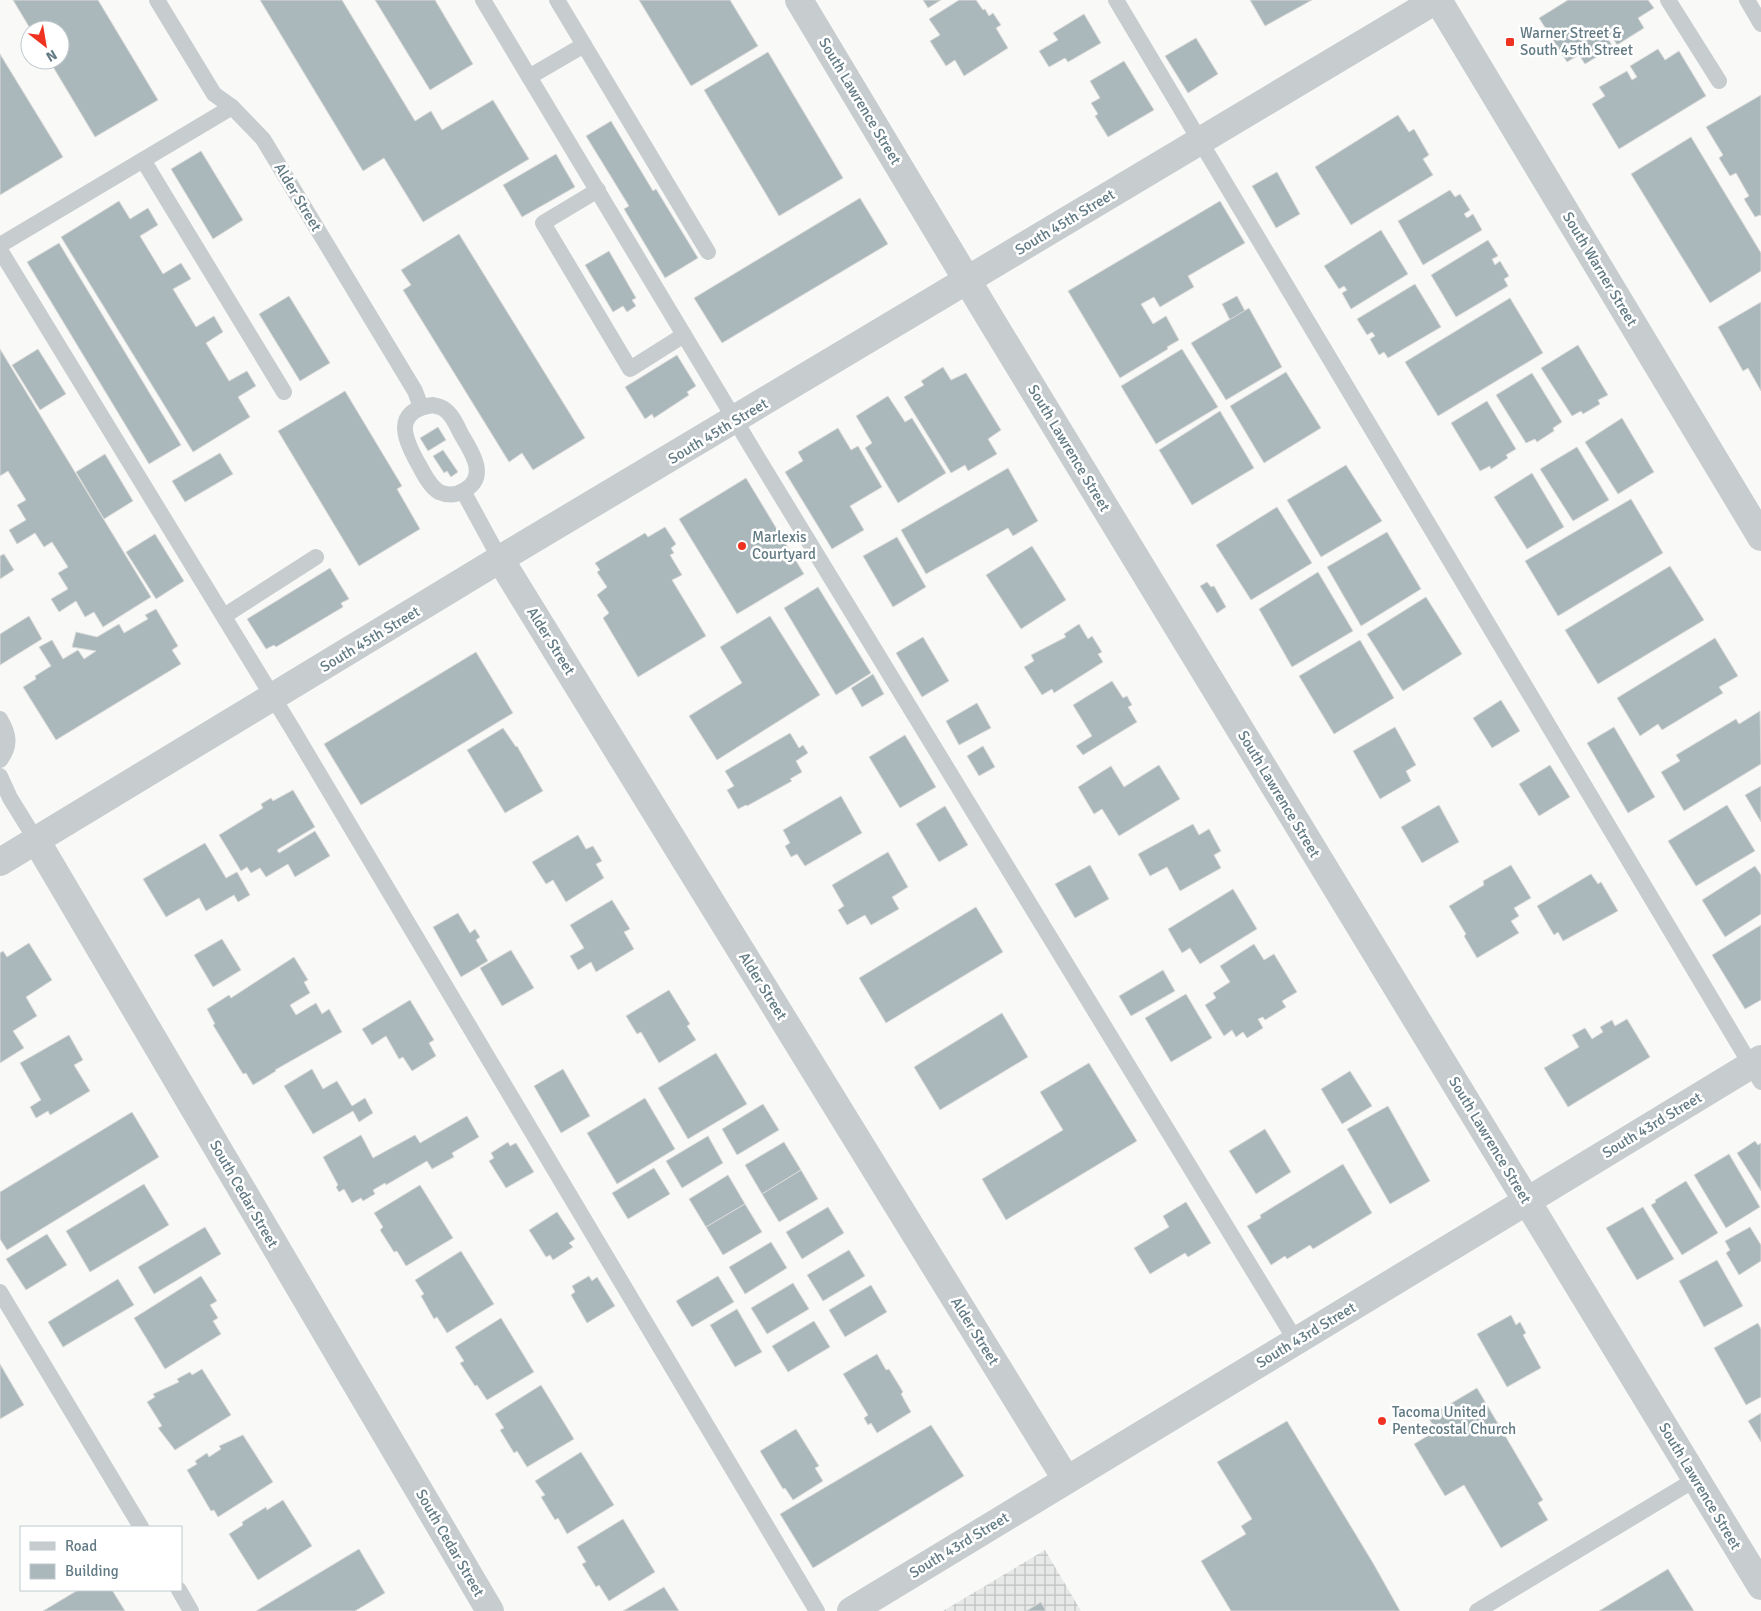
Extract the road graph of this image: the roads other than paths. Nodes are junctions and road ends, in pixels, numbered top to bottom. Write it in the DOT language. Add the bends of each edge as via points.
graph roads {
  1 [pos="157,0"];
  2 [pos="483,0"];
  3 [pos="557,0"];
  4 [pos="799,0"];
  5 [pos="1116,0"];
  6 [pos="1437,0"];
  7 [pos="1668,0"];
  8 [pos="1747,0"];
  9 [pos="1761,24"];
  10 [pos="584,45"];
  11 [pos="529,77"];
  12 [pos="1719,81"];
  13 [pos="232,107"];
  14 [pos="1200,141"];
  15 [pos="143,160"];
  16 [pos="598,190"];
  17 [pos="0,245"];
  18 [pos="0,250"];
  19 [pos="708,252"];
  20 [pos="968,281"];
  21 [pos="684,335"];
  22 [pos="284,392"];
  23 [pos="421,407"];
  24 [pos="735,420"];
  25 [pos="463,491"];
  26 [pos="1761,538"];
  27 [pos="316,558"];
  28 [pos="500,559"];
  29 [pos="224,616"];
  30 [pos="274,698"];
  31 [pos="0,719"];
  32 [pos="0,760"];
  33 [pos="0,776"];
  34 [pos="36,840"];
  35 [pos="0,862"];
  36 [pos="1758,1069"];
  37 [pos="1527,1201"];
  38 [pos="0,1292"];
  39 [pos="1296,1341"];
  40 [pos="1066,1479"];
  41 [pos="1696,1479"];
  42 [pos="140,1526"];
  43 [pos="1761,1586"];
  44 [pos="180,1591"];
  45 [pos="191,1611"];
  46 [pos="490,1611"];
  47 [pos="817,1611"];
  48 [pos="851,1611"];
  49 [pos="1477,1611"];
  1 -- 13 [label="lane, Alder Street" via="214,94"];
  2 -- 11 [label="lane"];
  3 -- 10 [label="lane"];
  4 -- 20 [label="street, South Lawrence Street"];
  5 -- 14 [label="lane"];
  6 -- 14 [label="street, South 45th Street"];
  6 -- 26 [label="street, South Warner Street"];
  7 -- 12 [label="lane"];
  8 -- 9 [label="lane"];
  10 -- 11 [label="lane"];
  10 -- 19 [label="lane"];
  11 -- 16 [label="lane"];
  13 -- 15 [label="lane"];
  13 -- 23 [label="lane, Alder Street" via="263,139 415,391"];
  14 -- 20 [label="street, South 45th Street"];
  14 -- 36 [label="lane"];
  15 -- 17 [label="lane"];
  15 -- 22 [label="lane"];
  16 -- 21 [label="lane"];
  16 -- 21 [label="lane" via="543,223 630,369"];
  18 -- 29 [label="lane"];
  20 -- 24 [label="street, South 45th Street"];
  20 -- 37 [label="street, South Lawrence Street"];
  21 -- 24 [label="lane"];
  23 -- 25 [label="lane" via="433,405 444,409 473,455 477,466 476,478"];
  23 -- 25 [label="lane" via="405,422 408,447 438,491 449,495"];
  24 -- 28 [label="street, South 45th Street"];
  24 -- 39 [label="lane"];
  25 -- 28 [label="lane, Alder Street"];
  27 -- 29 [label="lane"];
  28 -- 30 [label="street, South 45th Street"];
  28 -- 40 [label="street, Alder Street"];
  29 -- 30 [label="lane"];
  30 -- 34 [label="street, South 45th Street"];
  30 -- 47 [label="lane"];
  31 -- 32 [label="lane" via="8,738 7,750"];
  33 -- 34 [label="lane, South Cedar Street"];
  34 -- 35 [label="street, South 45th Street"];
  34 -- 46 [label="street, South Cedar Street"];
  36 -- 37 [label="street, South 43rd Street"];
  37 -- 39 [label="street, South 43rd Street"];
  37 -- 41 [label="street, South Lawrence Street"];
  38 -- 42 [label="lane"];
  39 -- 40 [label="street, South 43rd Street"];
  40 -- 48 [label="street, South 43rd Street"];
  41 -- 43 [label="street, South Lawrence Street"];
  41 -- 49 [label="lane"];
  44 -- 45 [label="lane"];
}
